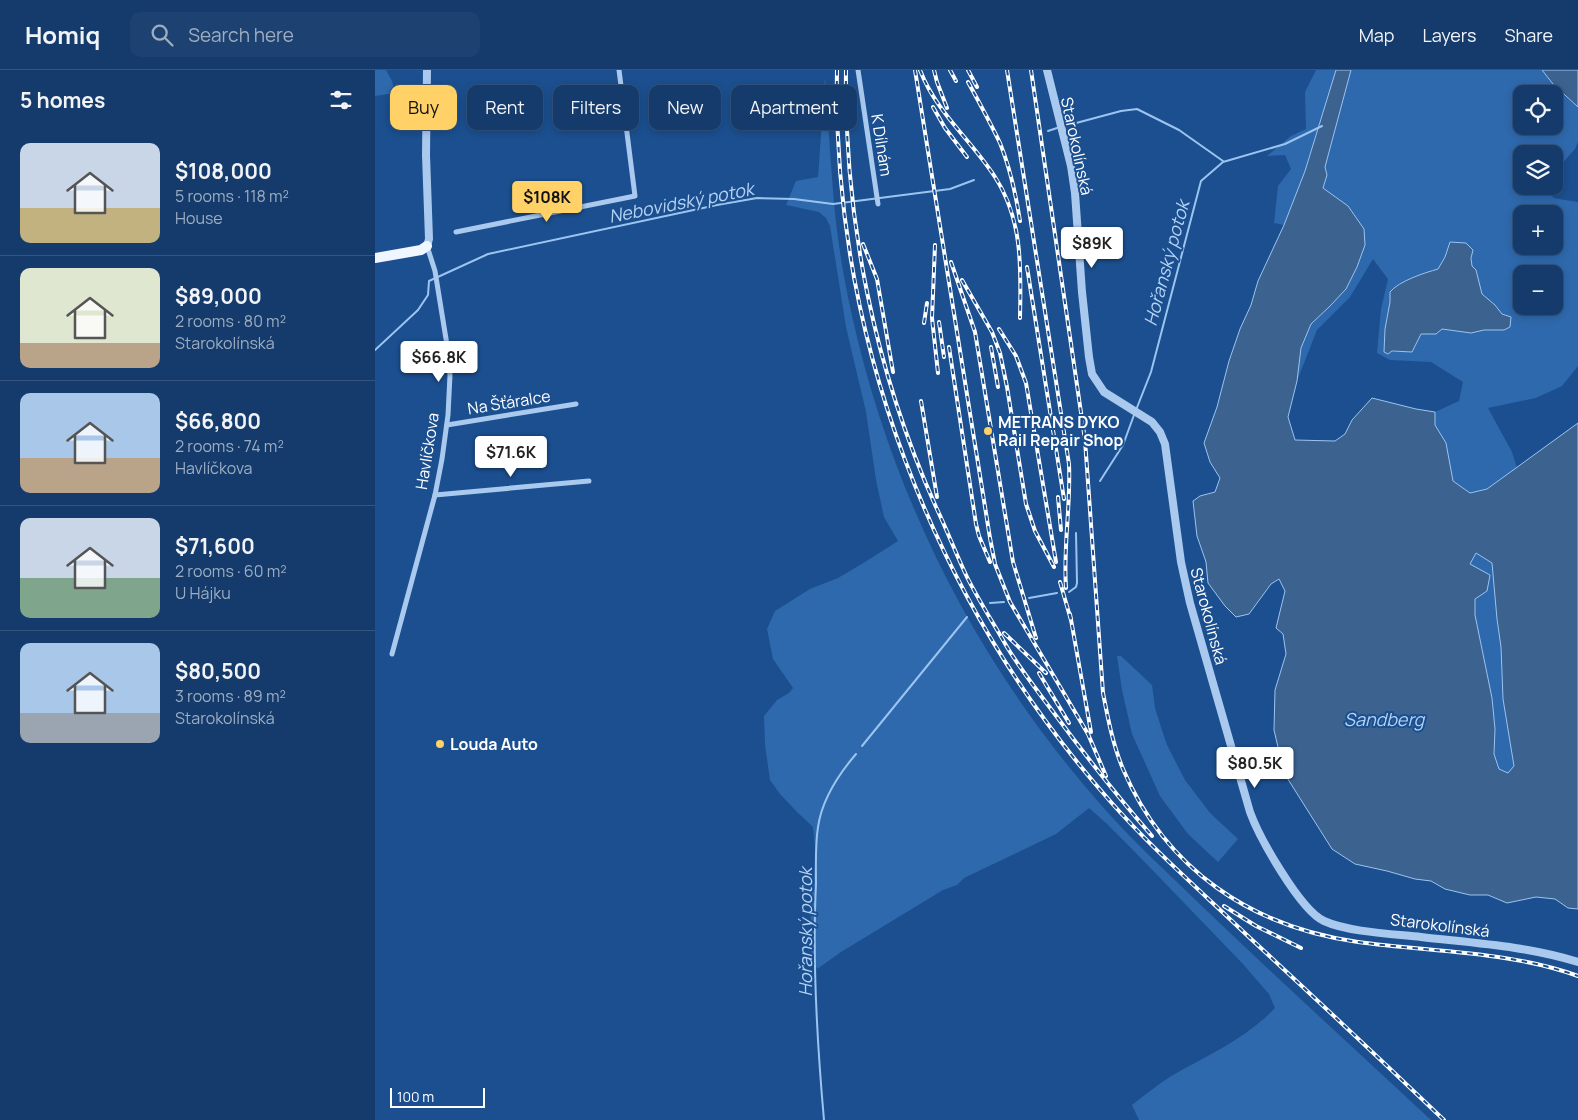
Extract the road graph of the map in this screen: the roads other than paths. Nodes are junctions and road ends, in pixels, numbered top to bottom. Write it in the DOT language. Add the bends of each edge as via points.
graph roads {
  1 [pos="427,70"];
  2 [pos="619,70"];
  3 [pos="858,70"];
  4 [pos="1047,70"];
  5 [pos="878,204"];
  6 [pos="456,232"];
  7 [pos="427,246"];
  8 [pos="375,258"];
  9 [pos="576,404"];
  10 [pos="447,425"];
  11 [pos="589,481"];
  12 [pos="435,495"];
  13 [pos="393,654"];
  14 [pos="1578,962"];
  1 -- 7 [label="street, Havlíčkova"];
  2 -- 6 [label="street" via="635,196"];
  3 -- 5 [label="street, K Dílnám"];
  4 -- 14 [label="street, Starokolínská" via="1075,193 1092,374 1104,392 1152,422 1161,432 1190,603 1253,820 1269,852 1303,902 1323,920 1348,928 1532,950"];
  7 -- 8 [label="main road" via="421,250"];
  7 -- 10 [label="street, Havlíčkova" via="444,321 450,375"];
  9 -- 10 [label="street, Na Šťáralce"];
  10 -- 12 [label="street, Havlíčkova"];
  11 -- 12 [label="street"];
  12 -- 13 [label="street, Havlíčkova"];
}
